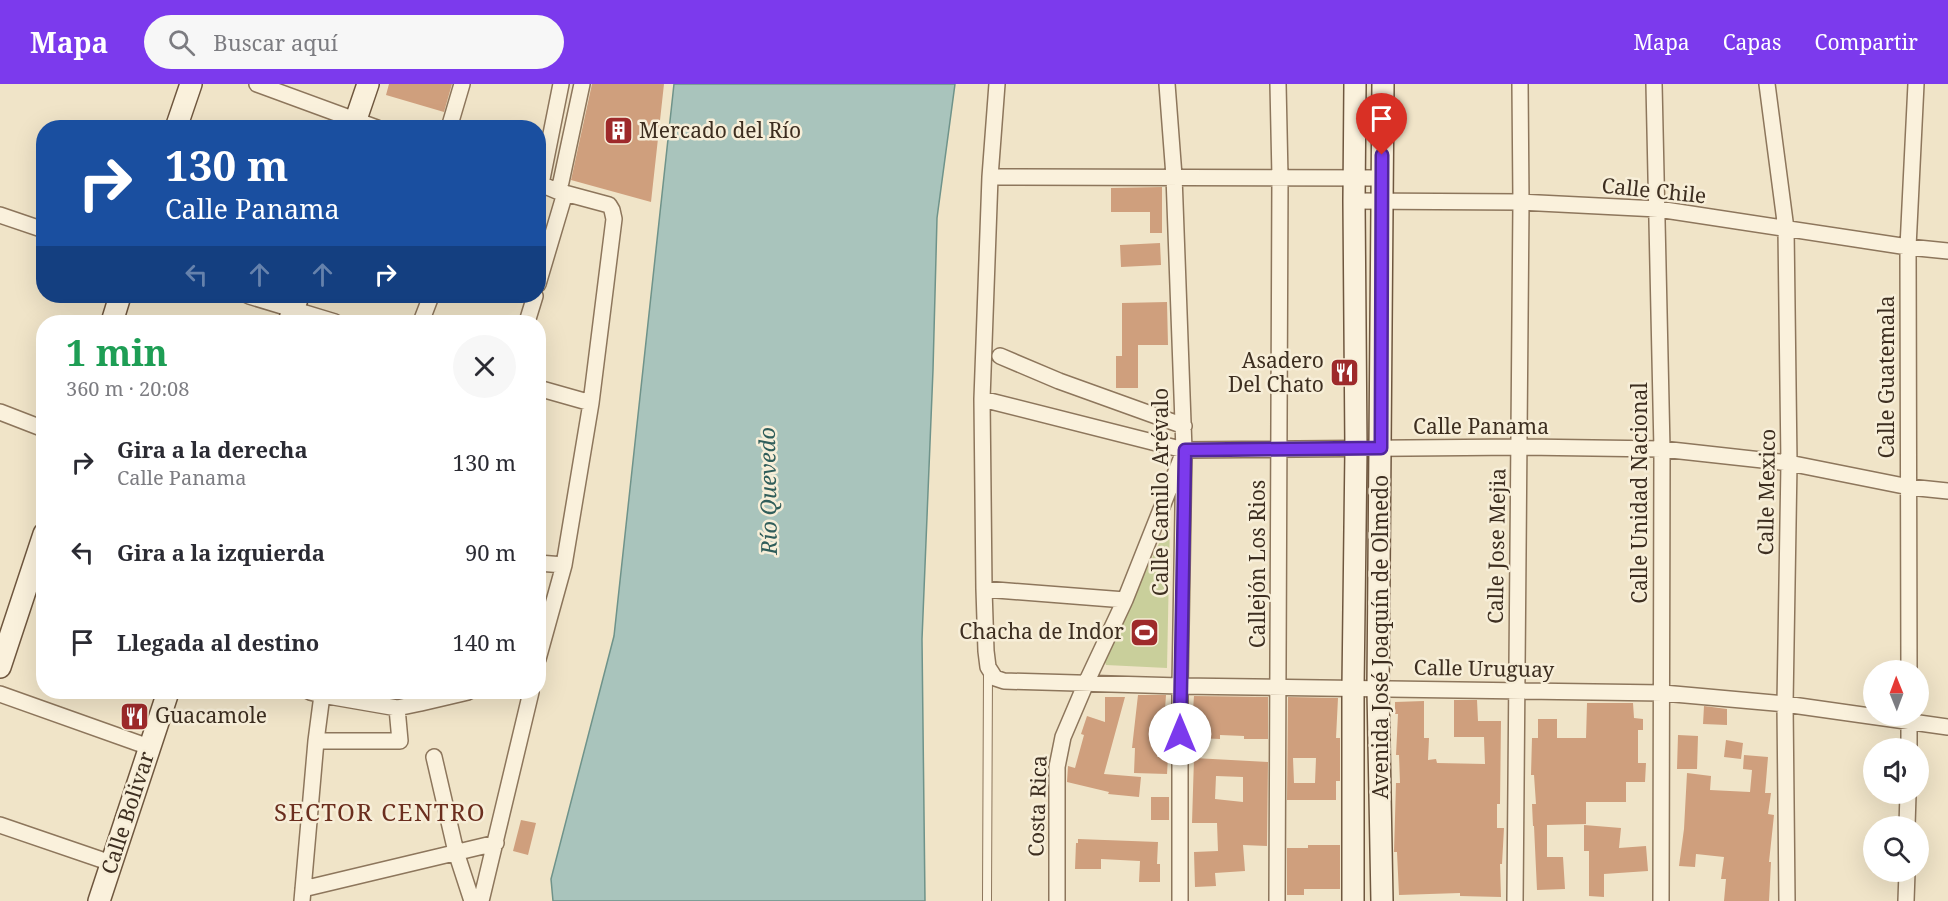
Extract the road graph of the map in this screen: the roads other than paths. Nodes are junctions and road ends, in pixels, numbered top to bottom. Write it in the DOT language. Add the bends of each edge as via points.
graph roads {
  1 [pos="191,84"];
  2 [pos="257,84"];
  3 [pos="368,84"];
  4 [pos="462,84"];
  5 [pos="561,84"];
  6 [pos="582,84"];
  7 [pos="997,84"];
  8 [pos="1167,84"];
  9 [pos="1278,84"];
  10 [pos="1355,84"];
  11 [pos="1383,84"];
  12 [pos="1520,84"];
  13 [pos="1654,84"];
  14 [pos="1767,84"];
  15 [pos="1916,84"];
  16 [pos="179,120"];
  17 [pos="345,120"];
  18 [pos="356,120"];
  19 [pos="451,120"];
  20 [pos="546,155"];
  21 [pos="1174,176"];
  22 [pos="990,177"];
  23 [pos="1280,177"];
  24 [pos="1354,178"];
  25 [pos="1382,178"];
  26 [pos="546,186"];
  27 [pos="561,192"];
  28 [pos="1354,201"];
  29 [pos="1382,201"];
  30 [pos="1521,202"];
  31 [pos="1658,209"];
  32 [pos="0,215"];
  33 [pos="36,227"];
  34 [pos="1786,229"];
  35 [pos="1908,247"];
  36 [pos="1948,251"];
  37 [pos="546,252"];
  38 [pos="273,303"];
  39 [pos="293,309"];
  40 [pos="312,315"];
  41 [pos="1000,356"];
  42 [pos="546,390"];
  43 [pos="982,399"];
  44 [pos="591,403"];
  45 [pos="0,412"];
  46 [pos="36,426"];
  47 [pos="1184,426"];
  48 [pos="1519,447"];
  49 [pos="1381,448"];
  50 [pos="1662,448"];
  51 [pos="1356,449"];
  52 [pos="1185,450"];
  53 [pos="1279,450"];
  54 [pos="1789,463"];
  55 [pos="1909,487"];
  56 [pos="1948,491"];
  57 [pos="36,558"];
  58 [pos="546,564"];
  59 [pos="564,565"];
  60 [pos="984,589"];
  61 [pos="1125,600"];
  62 [pos="546,630"];
  63 [pos="1909,660"];
  64 [pos="988,667"];
  65 [pos="0,668"];
  66 [pos="1086,682"];
  67 [pos="1180,686"];
  68 [pos="1279,687"];
  69 [pos="1353,688"];
  70 [pos="1378,689"];
  71 [pos="1516,690"];
  72 [pos="1663,693"];
  73 [pos="0,694"];
  74 [pos="166,699"];
  75 [pos="316,699"];
  76 [pos="348,699"];
  77 [pos="417,699"];
  78 [pos="529,699"];
  79 [pos="1785,704"];
  80 [pos="397,708"];
  81 [pos="1863,713"];
  82 [pos="1929,723"];
  83 [pos="1948,727"];
  84 [pos="316,741"];
  85 [pos="149,747"];
  86 [pos="434,757"];
  87 [pos="0,825"];
  88 [pos="496,843"];
  89 [pos="456,852"];
  90 [pos="111,863"];
  91 [pos="1907,882"];
  92 [pos="302,895"];
  93 [pos="99,901"];
  94 [pos="472,901"];
  95 [pos="481,901"];
  96 [pos="987,901"];
  97 [pos="1057,901"];
  98 [pos="1180,901"];
  99 [pos="1278,901"];
  100 [pos="1353,901"];
  101 [pos="1382,901"];
  102 [pos="1515,901"];
  103 [pos="1661,901"];
  104 [pos="1787,901"];
  105 [pos="1906,901"];
  1 -- 16 [label="main road"];
  2 -- 17 [label="street"];
  3 -- 18 [label="main road"];
  4 -- 19 [label="street"];
  5 -- 20 [label="street"];
  6 -- 27 [label="street"];
  7 -- 22 [label="street"];
  8 -- 21 [label="street, Calle Camilo Arévalo"];
  9 -- 23 [label="street, Callejón Los Rios"];
  10 -- 24 [label="main road, Avenida José Joaquín de Olmedo"];
  11 -- 25 [label="main road, Avenida José Joaquín de Olmedo"];
  12 -- 30 [label="street, Calle Jose Mejia"];
  13 -- 31 [label="street, Calle Unidad Nacional"];
  14 -- 34 [label="street, Calle Mexico"];
  15 -- 35 [label="street, Calle Guatemala"];
  21 -- 22 [label="street"];
  21 -- 23 [label="street"];
  21 -- 47 [label="street, Calle Camilo Arévalo"];
  22 -- 43 [label="street"];
  23 -- 24 [label="street"];
  23 -- 53 [label="street, Callejón Los Rios"];
  24 -- 25 [label="street"];
  24 -- 28 [label="main road, Avenida José Joaquín de Olmedo"];
  25 -- 29 [label="main road, Avenida José Joaquín de Olmedo"];
  26 -- 27 [label="street"];
  27 -- 37 [label="street"];
  27 -- 44 [label="street" via="609,205 614,219"];
  28 -- 29 [label="street, Calle Chile"];
  28 -- 51 [label="main road, Avenida José Joaquín de Olmedo"];
  29 -- 30 [label="street, Calle Chile"];
  29 -- 49 [label="main road, Avenida José Joaquín de Olmedo"];
  30 -- 31 [label="street, Calle Chile"];
  30 -- 48 [label="street, Calle Jose Mejia"];
  31 -- 34 [label="street, Calle Chile"];
  31 -- 50 [label="street, Calle Unidad Nacional"];
  32 -- 33 [label="street"];
  34 -- 35 [label="street, Calle Chile"];
  34 -- 54 [label="street, Calle Mexico"];
  35 -- 36 [label="street, Calle Chile"];
  35 -- 55 [label="street, Calle Guatemala"];
  38 -- 39 [label="street"];
  39 -- 40 [label="street"];
  41 -- 47 [label="street"];
  42 -- 44 [label="street"];
  43 -- 52 [label="street, Calle Panama"];
  43 -- 60 [label="street"];
  44 -- 59 [label="street"];
  45 -- 46 [label="street"];
  47 -- 52 [label="street, Calle Camilo Arévalo"];
  48 -- 49 [label="street, Calle Panama"];
  48 -- 50 [label="street, Calle Panama"];
  48 -- 71 [label="street, Calle Jose Mejia"];
  49 -- 51 [label="street, Calle Panama"];
  49 -- 70 [label="main road, Avenida José Joaquín de Olmedo"];
  50 -- 54 [label="street, Calle Panama"];
  50 -- 72 [label="street, Calle Unidad Nacional"];
  51 -- 53 [label="street, Calle Panama"];
  51 -- 69 [label="main road, Avenida José Joaquín de Olmedo"];
  52 -- 53 [label="street, Calle Panama"];
  52 -- 61 [label="street, Costa Rica"];
  52 -- 67 [label="street, Calle Camilo Arévalo"];
  53 -- 68 [label="street, Callejón Los Rios"];
  54 -- 55 [label="street, Calle Panama"];
  54 -- 79 [label="street, Calle Mexico"];
  55 -- 56 [label="street, Calle Panama"];
  55 -- 63 [label="street, Calle Guatemala"];
  57 -- 65 [label="main road"];
  58 -- 59 [label="street"];
  59 -- 62 [label="street"];
  60 -- 61 [label="street"];
  60 -- 64 [label="street"];
  61 -- 66 [label="street, Costa Rica"];
  64 -- 66 [label="street, Calle Uruguay" via="1001,680"];
  64 -- 96 [label="lane"];
  66 -- 67 [label="street, Calle Uruguay"];
  66 -- 97 [label="street, Costa Rica" via="1067,723 1057,760"];
  67 -- 68 [label="street, Calle Uruguay"];
  67 -- 98 [label="street, Calle Camilo Arévalo"];
  68 -- 69 [label="street, Calle Uruguay"];
  68 -- 99 [label="street, Callejón Los Rios"];
  69 -- 70 [label="street, Calle Uruguay"];
  69 -- 100 [label="main road, Avenida José Joaquín de Olmedo"];
  70 -- 71 [label="street, Calle Uruguay"];
  70 -- 101 [label="main road, Avenida José Joaquín de Olmedo"];
  71 -- 72 [label="street, Calle Uruguay"];
  71 -- 102 [label="street, Calle Jose Mejia"];
  72 -- 79 [label="street, Calle Uruguay"];
  72 -- 103 [label="street, Calle Unidad Nacional"];
  73 -- 85 [label="street"];
  74 -- 85 [label="main road, Calle Bolivar"];
  75 -- 84 [label="street"];
  76 -- 80 [label="street"];
  77 -- 80 [label="street"];
  78 -- 88 [label="street"];
  79 -- 81 [label="street, Calle Uruguay"];
  79 -- 104 [label="street, Calle Mexico"];
  80 -- 84 [label="street" via="400,741"];
  82 -- 83 [label="street, Calle Uruguay"];
  84 -- 92 [label="street"];
  85 -- 90 [label="main road, Calle Bolivar"];
  86 -- 89 [label="street"];
  87 -- 90 [label="street"];
  88 -- 89 [label="street"];
  88 -- 95 [label="street"];
  89 -- 92 [label="street"];
  89 -- 94 [label="street"];
  90 -- 93 [label="main road, Calle Bolivar"];
  91 -- 105 [label="street"];
}
